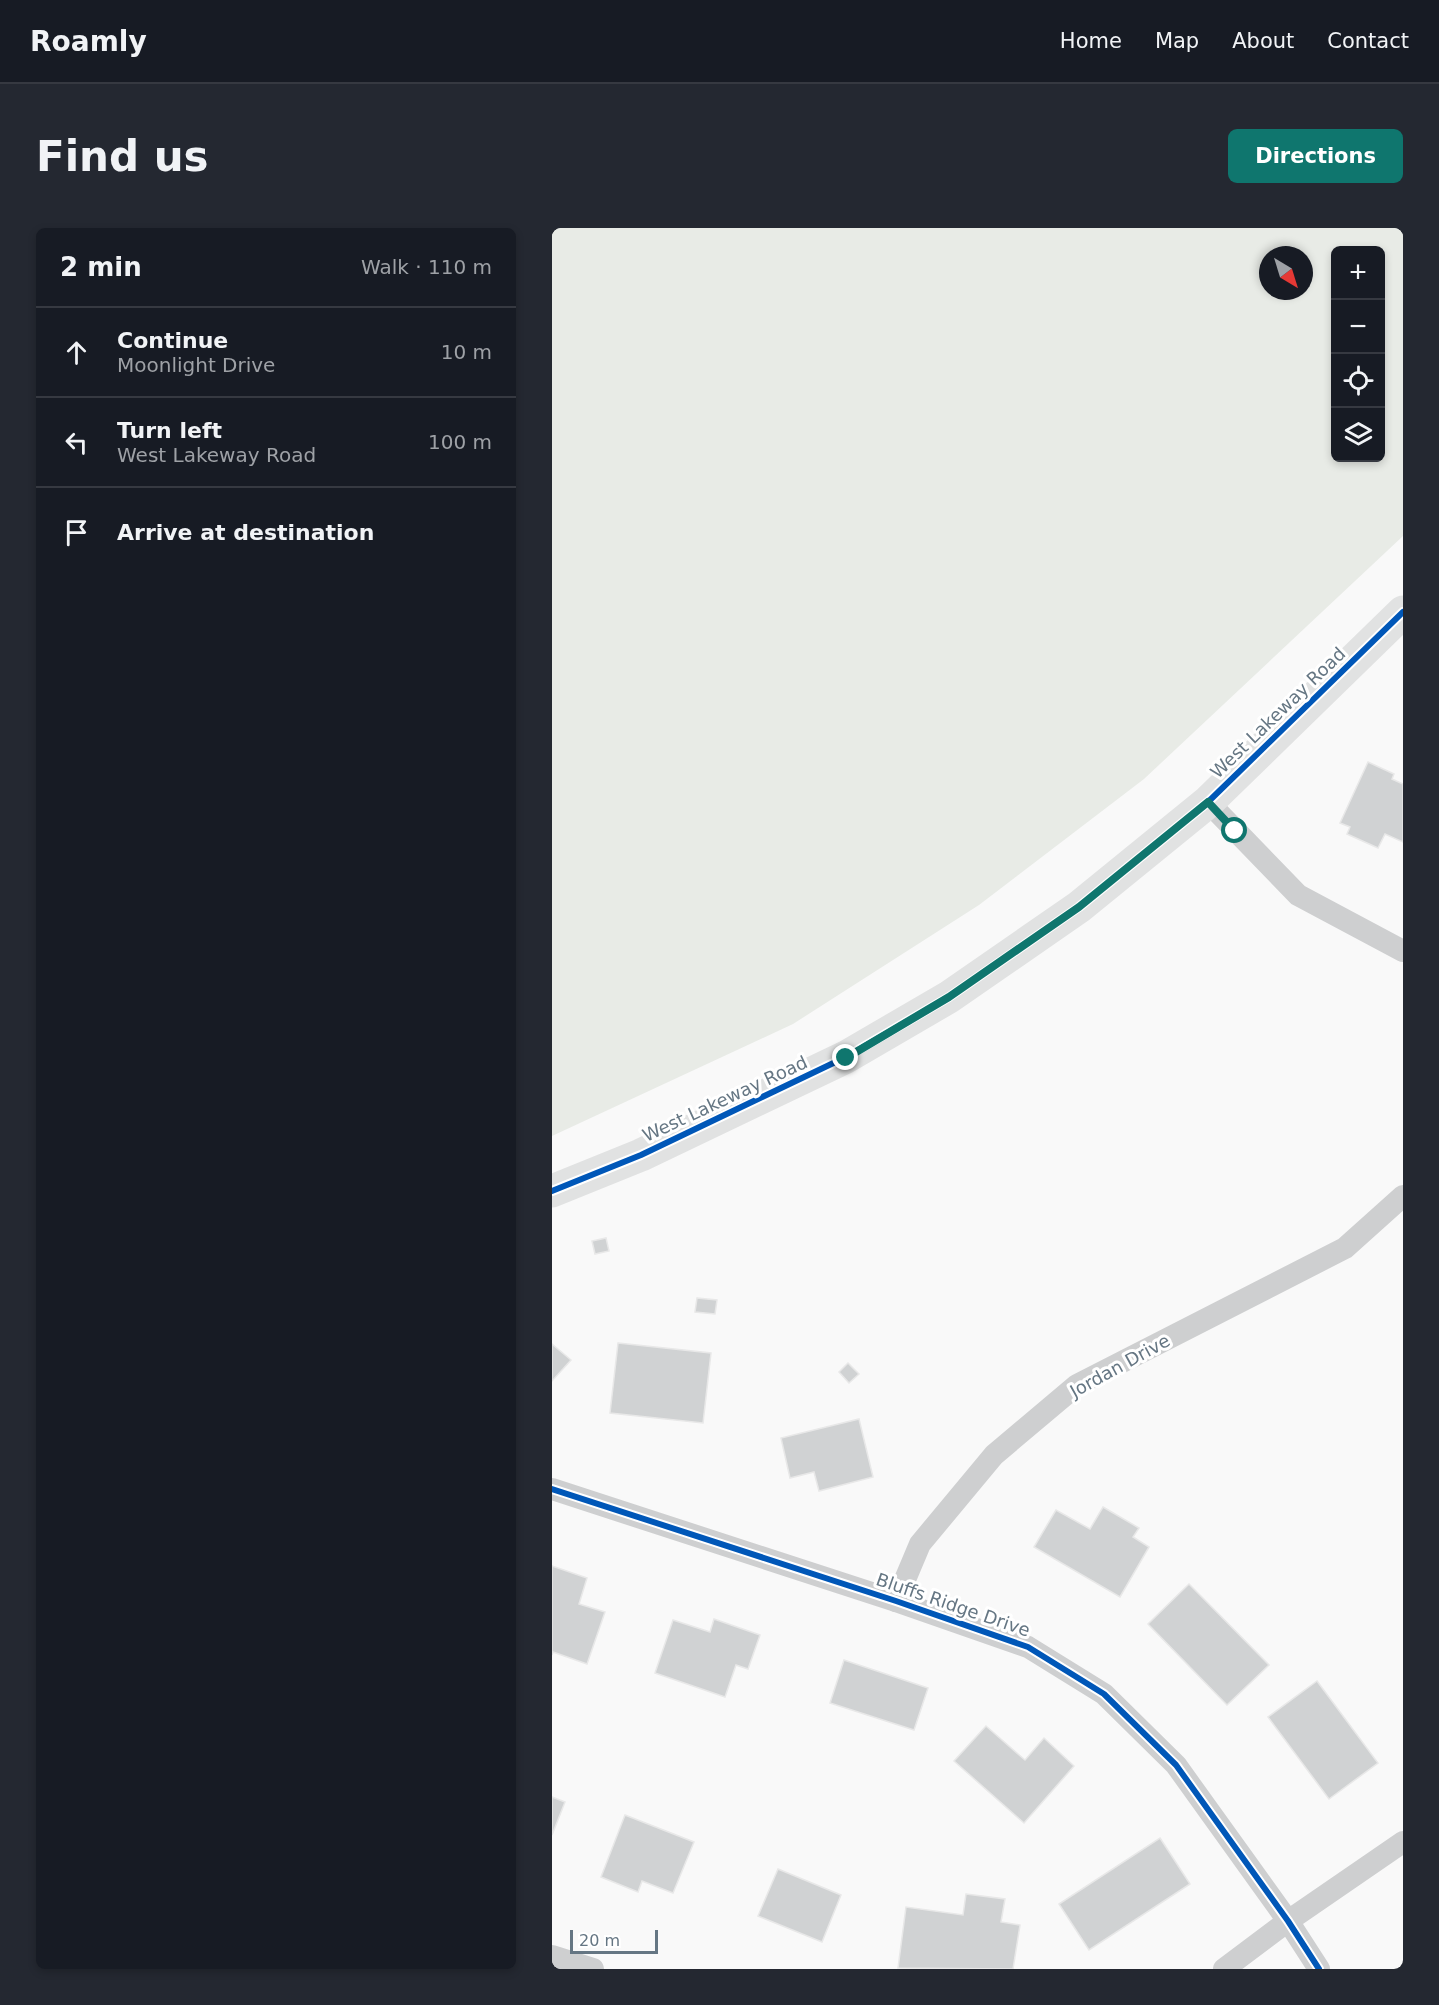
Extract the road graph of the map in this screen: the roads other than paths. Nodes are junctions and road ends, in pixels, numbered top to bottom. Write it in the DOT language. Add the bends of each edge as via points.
graph roads {
  1 [pos="1403,612"];
  2 [pos="1208,802"];
  3 [pos="1403,951"];
  4 [pos="552,1191"];
  5 [pos="1403,1196"];
  6 [pos="552,1489"];
  7 [pos="896,1601"];
  8 [pos="1403,1842"];
  9 [pos="1288,1921"];
  10 [pos="552,1956"];
  11 [pos="592,1969"];
  12 [pos="1224,1969"];
  13 [pos="1319,1969"];
  1 -- 2 [label="street, West Lakeway Road"];
  2 -- 3 [label="street" via="1298,895"];
  2 -- 4 [label="street, West Lakeway Road" via="1079,907 949,997 846,1058 641,1155"];
  5 -- 7 [label="street, Jordan Drive" via="1345,1248 1077,1385 994,1455 920,1544"];
  6 -- 7 [label="street, Bluffs Ridge Drive"];
  7 -- 9 [label="street, Bluffs Ridge Drive" via="1028,1647 1104,1694 1176,1765"];
  8 -- 9 [label="street"];
  9 -- 12 [label="street"];
  9 -- 13 [label="street, Bluffs Ridge Drive"];
  10 -- 11 [label="street"];
}
